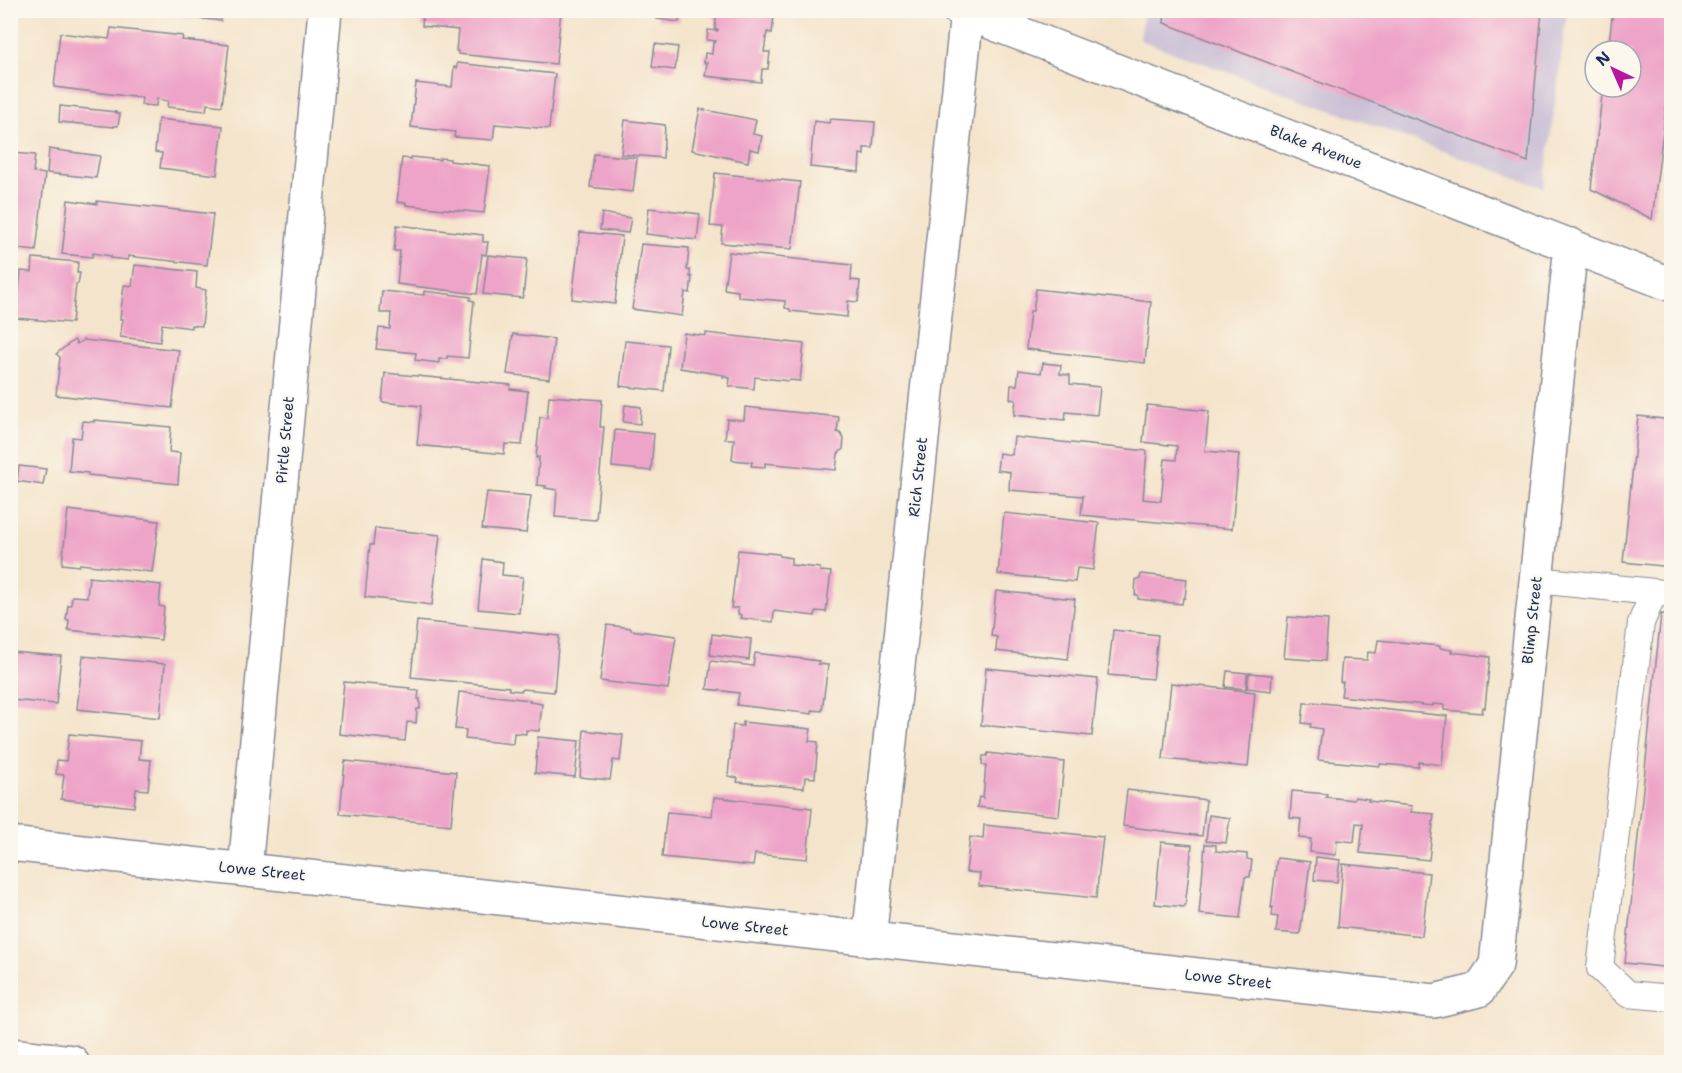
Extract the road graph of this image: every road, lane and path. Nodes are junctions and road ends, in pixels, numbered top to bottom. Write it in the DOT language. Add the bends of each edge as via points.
graph roads {
  1 [pos="325,10"];
  2 [pos="963,12"];
  3 [pos="1024,22"];
  4 [pos="1570,245"];
  5 [pos="1671,285"];
  6 [pos="1536,580"];
  7 [pos="1663,593"];
  8 [pos="10,844"];
  9 [pos="245,869"];
  10 [pos="869,940"];
  11 [pos="1479,990"];
  12 [pos="1671,998"];
  13 [pos="10,1055"];
  14 [pos="72,1062"];
  1 -- 9 [label="main road, Pirtle Street"];
  2 -- 3 [label="main road, Blake Avenue"];
  2 -- 10 [label="main road, Rich Street"];
  3 -- 4 [label="main road, Blake Avenue"];
  4 -- 5 [label="main road, Blake Avenue"];
  4 -- 6 [label="main road, Blimp Street"];
  6 -- 7 [label="lane"];
  6 -- 11 [label="main road, Blimp Street" via="1496,965"];
  7 -- 12 [label="lane" via="1641,623 1600,968 1628,994"];
  8 -- 9 [label="main road, Lowe Street"];
  9 -- 10 [label="main road, Lowe Street"];
  10 -- 11 [label="main road, Lowe Street" via="1434,1001"];
  13 -- 14 [label="main road"];
}
